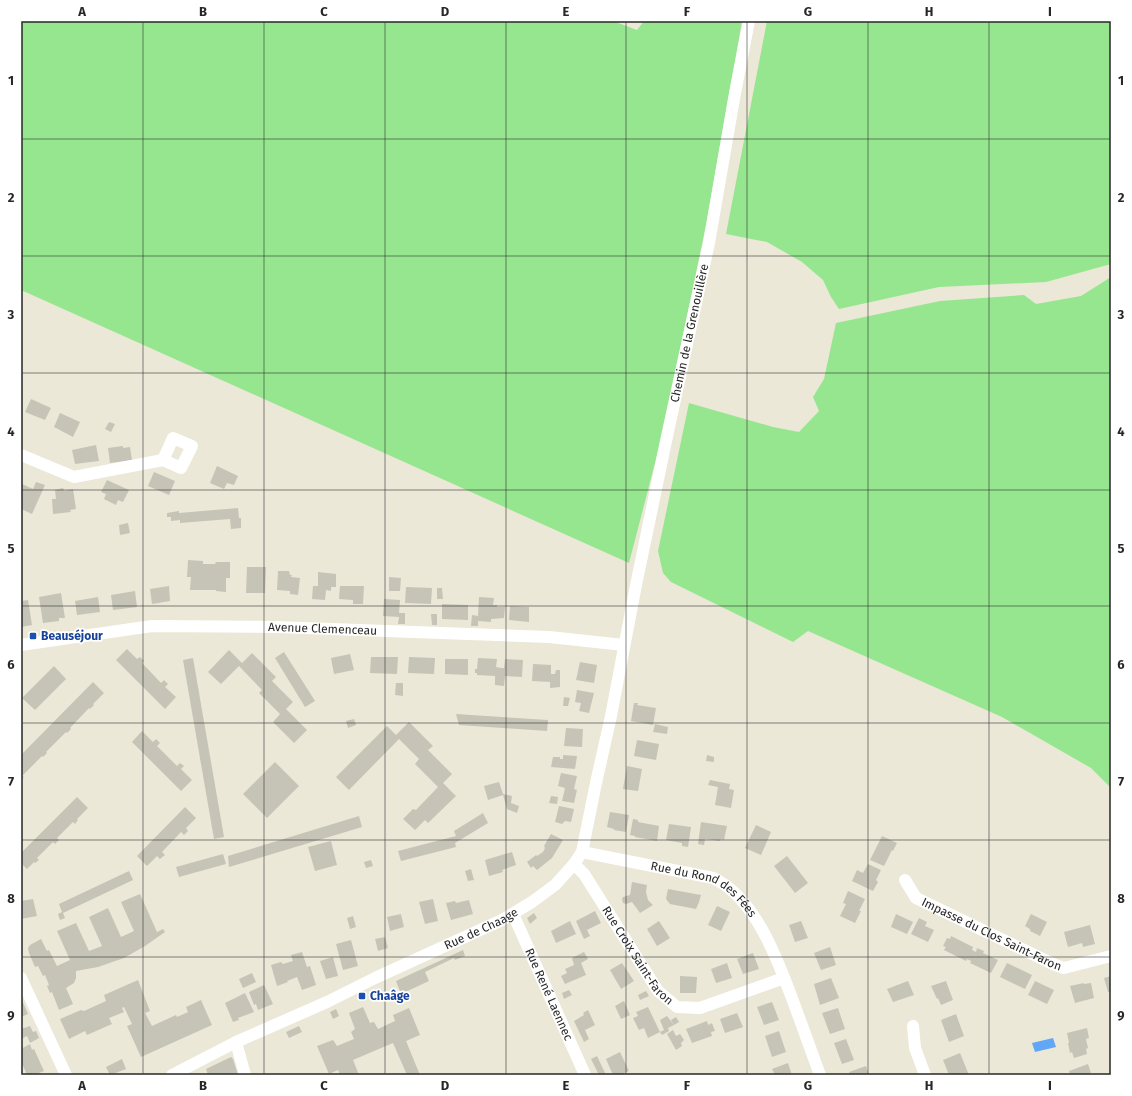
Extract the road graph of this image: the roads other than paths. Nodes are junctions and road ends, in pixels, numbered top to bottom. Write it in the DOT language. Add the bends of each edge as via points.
graph roads {
  1 [pos="749,21"];
  2 [pos="21,455"];
  3 [pos="164,460"];
  4 [pos="21,645"];
  5 [pos="624,645"];
  6 [pos="582,852"];
  7 [pos="574,864"];
  8 [pos="905,880"];
  9 [pos="513,914"];
  10 [pos="1111,956"];
  11 [pos="21,978"];
  12 [pos="784,978"];
  13 [pos="913,1026"];
  14 [pos="236,1042"];
  15 [pos="66,1075"];
  16 [pos="172,1075"];
  17 [pos="245,1075"];
  18 [pos="585,1075"];
  19 [pos="820,1075"];
  20 [pos="925,1075"];
  1 -- 5 [label="street, Chemin de la Grenouillère" via="709,243"];
  2 -- 3 [label="street" via="74,477"];
  4 -- 5 [label="street, Avenue Clemenceau" via="152,626 276,627 550,637"];
  5 -- 6 [label="street, Rue de Chaage"];
  6 -- 7 [label="street, Rue de Chaage"];
  6 -- 12 [label="street, Rue du Rond des Fées" via="713,878 722,882 741,901 765,934"];
  7 -- 9 [label="street, Rue de Chaage" via="555,885"];
  7 -- 12 [label="street, Rue Croix Saint-Faron" via="584,874 658,991 677,1007 700,1008"];
  8 -- 10 [label="street, Impasse du Clos Saint-Faron" via="916,898 1055,965 1064,968"];
  9 -- 14 [label="street, Rue de Chaage"];
  9 -- 18 [label="street, Rue René Laennec"];
  11 -- 15 [label="street"];
  12 -- 19 [label="street"];
  13 -- 20 [label="street" via="915,1048"];
  14 -- 16 [label="street, Rue de Chaage"];
  14 -- 17 [label="street"];
}
